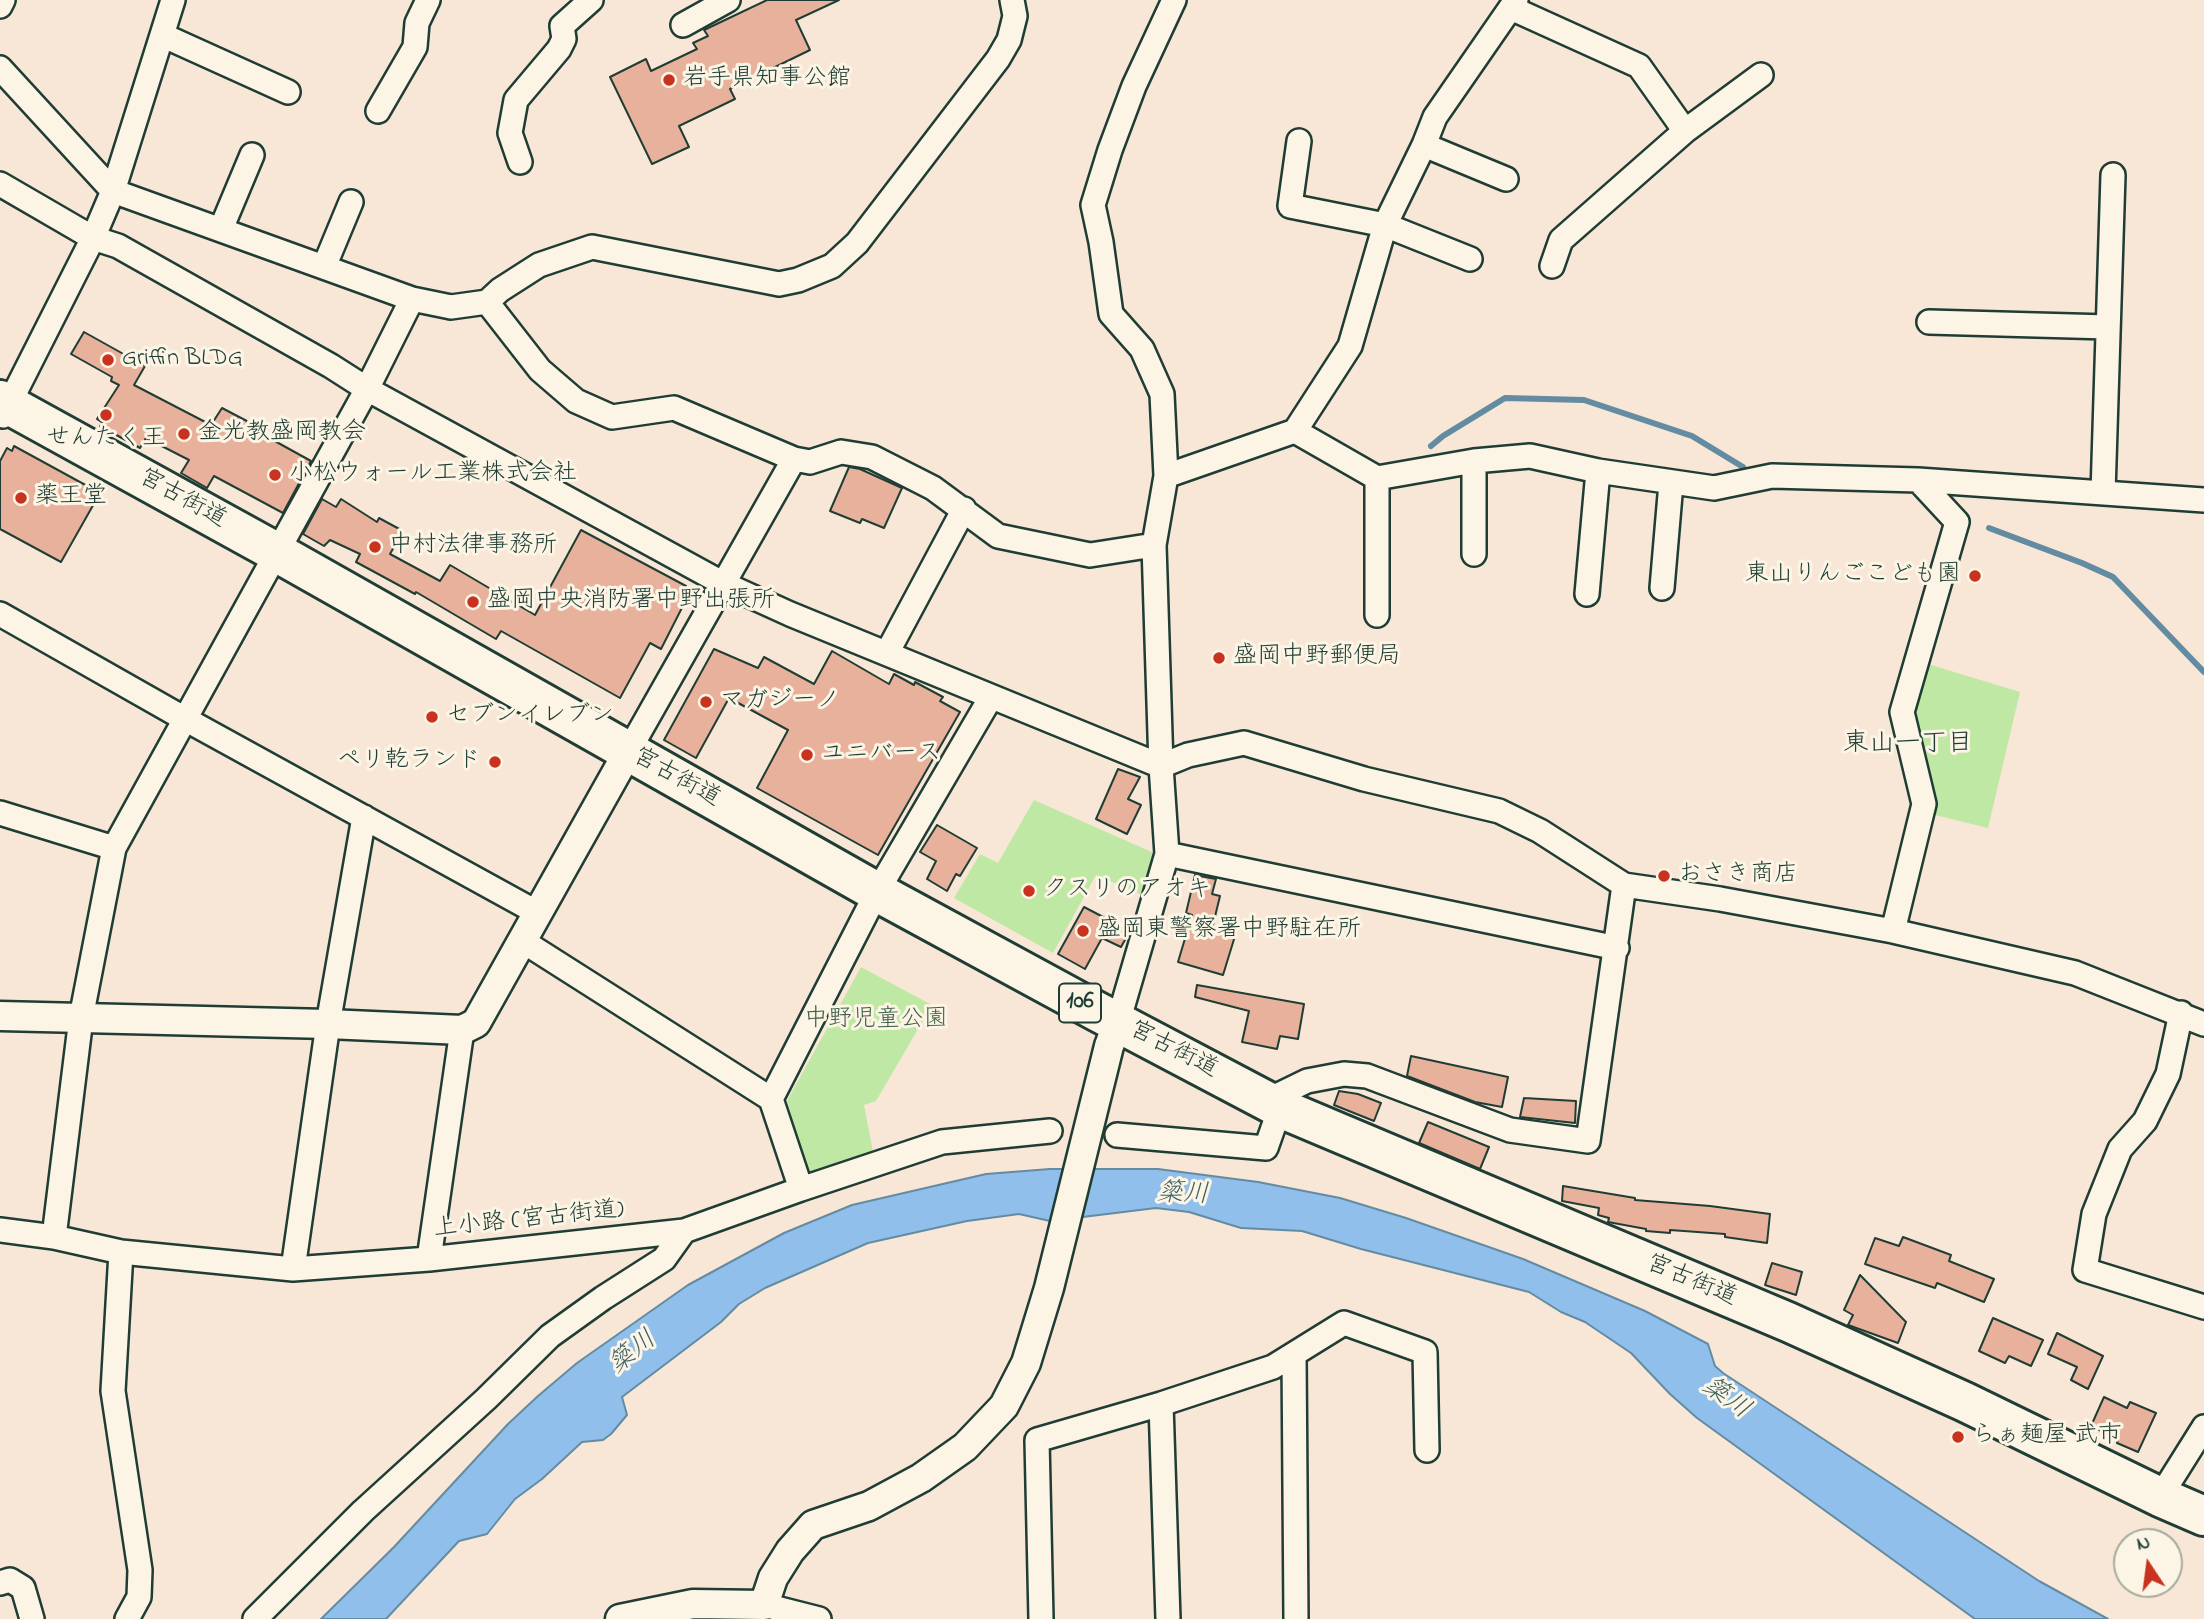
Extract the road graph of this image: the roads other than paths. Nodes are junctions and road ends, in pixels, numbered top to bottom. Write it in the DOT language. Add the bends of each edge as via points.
graph roads {
  1 [pos="4,0"];
  2 [pos="173,0"];
  3 [pos="428,0"];
  4 [pos="591,0"];
  5 [pos="728,0"];
  6 [pos="1012,0"];
  7 [pos="1174,0"];
  8 [pos="1514,4"];
  9 [pos="0,6"];
  10 [pos="683,25"];
  11 [pos="162,35"];
  12 [pos="0,68"];
  13 [pos="1761,75"];
  14 [pos="288,92"];
  15 [pos="378,111"];
  16 [pos="1685,131"];
  17 [pos="1300,141"];
  18 [pos="1424,145"];
  19 [pos="252,155"];
  20 [pos="520,162"];
  21 [pos="2113,175"];
  22 [pos="1506,179"];
  23 [pos="0,184"];
  24 [pos="113,191"];
  25 [pos="351,202"];
  26 [pos="1385,225"];
  27 [pos="221,229"];
  28 [pos="93,238"];
  29 [pos="1470,259"];
  30 [pos="1552,266"];
  31 [pos="324,267"];
  32 [pos="412,299"];
  33 [pos="487,302"];
  34 [pos="1929,322"];
  35 [pos="2108,327"];
  36 [pos="367,389"];
  37 [pos="3,409"];
  38 [pos="1295,431"];
  39 [pos="794,459"];
  40 [pos="1474,461"];
  41 [pos="1598,471"];
  42 [pos="1166,476"];
  43 [pos="1377,478"];
  44 [pos="1918,480"];
  45 [pos="1671,484"];
  46 [pos="2103,493"];
  47 [pos="2204,500"];
  48 [pos="964,509"];
  49 [pos="1154,545"];
  50 [pos="276,552"];
  51 [pos="1474,554"];
  52 [pos="724,583"];
  53 [pos="1662,588"];
  54 [pos="1587,594"];
  55 [pos="0,614"];
  56 [pos="1377,615"];
  57 [pos="887,653"];
  58 [pos="991,697"];
  59 [pos="185,719"];
  60 [pos="628,752"];
  61 [pos="1161,766"];
  62 [pos="0,813"];
  63 [pos="364,817"];
  64 [pos="114,848"];
  65 [pos="1167,854"];
  66 [pos="1624,885"];
  67 [pos="877,892"];
  68 [pos="536,912"];
  69 [pos="1893,932"];
  70 [pos="521,940"];
  71 [pos="1616,948"];
  72 [pos="2180,1013"];
  73 [pos="0,1016"];
  74 [pos="80,1018"];
  75 [pos="1118,1023"];
  76 [pos="327,1024"];
  77 [pos="2204,1024"];
  78 [pos="462,1030"];
  79 [pos="771,1099"];
  80 [pos="1274,1104"];
  81 [pos="1051,1131"];
  82 [pos="1117,1135"];
  83 [pos="801,1189"];
  84 [pos="0,1230"];
  85 [pos="684,1231"];
  86 [pos="54,1237"];
  87 [pos="121,1252"];
  88 [pos="429,1259"];
  89 [pos="293,1269"];
  90 [pos="2204,1307"];
  91 [pos="1294,1354"];
  92 [pos="1161,1404"];
  93 [pos="2204,1427"];
  94 [pos="1427,1450"];
  95 [pos="2160,1497"];
  96 [pos="2204,1516"];
  97 [pos="0,1583"];
  98 [pos="764,1605"];
  99 [pos="32,1619"];
  100 [pos="127,1619"];
  101 [pos="255,1619"];
  102 [pos="620,1619"];
  103 [pos="819,1619"];
  104 [pos="1041,1619"];
  105 [pos="1168,1619"];
  106 [pos="1296,1619"];
  1 -- 9 [label="street"];
  2 -- 11 [label="street"];
  3 -- 15 [label="street" via="417,23 415,47"];
  4 -- 20 [label="street" via="562,26 564,39 559,49 516,100 510,132"];
  5 -- 10 [label="street"];
  6 -- 33 [label="street" via="1015,16 999,59 858,243 832,266 779,284 592,247 539,265"];
  7 -- 42 [label="street" via="1134,86 1093,205 1111,314 1142,349 1162,394"];
  8 -- 16 [label="street" via="1639,66"];
  8 -- 18 [label="street" via="1435,117"];
  11 -- 14 [label="street"];
  11 -- 24 [label="street"];
  12 -- 24 [label="street"];
  13 -- 16 [label="street"];
  16 -- 30 [label="street" via="1561,240"];
  17 -- 26 [label="street" via="1290,205"];
  18 -- 22 [label="street"];
  18 -- 26 [label="street"];
  19 -- 27 [label="street"];
  21 -- 35 [label="street"];
  23 -- 28 [label="street"];
  24 -- 27 [label="street"];
  24 -- 28 [label="street"];
  25 -- 31 [label="street"];
  26 -- 29 [label="street"];
  26 -- 38 [label="street" via="1350,346"];
  27 -- 31 [label="street"];
  28 -- 36 [label="street" via="118,246"];
  28 -- 37 [label="street"];
  31 -- 32 [label="street"];
  32 -- 33 [label="street" via="451,307"];
  32 -- 36 [label="street"];
  33 -- 39 [label="street" via="540,370 576,401 611,416 674,408"];
  34 -- 35 [label="street"];
  35 -- 46 [label="street"];
  36 -- 50 [label="street"];
  36 -- 52 [label="street"];
  37 -- 50 [label="highway, 宮古街道 / 106"];
  38 -- 42 [label="street"];
  38 -- 43 [label="street"];
  39 -- 48 [label="street" via="810,462 841,452 872,457"];
  39 -- 52 [label="street"];
  40 -- 41 [label="street" via="1530,456"];
  40 -- 43 [label="street"];
  40 -- 51 [label="street"];
  41 -- 45 [label="street"];
  41 -- 54 [label="street"];
  42 -- 49 [label="street"];
  43 -- 56 [label="street"];
  44 -- 45 [label="street" via="1772,476 1714,488"];
  44 -- 46 [label="street"];
  44 -- 69 [label="street" via="1957,522 1902,712 1924,804"];
  45 -- 53 [label="street"];
  46 -- 47 [label="street"];
  48 -- 49 [label="street" via="998,536 1090,555"];
  48 -- 57 [label="street"];
  49 -- 61 [label="street"];
  50 -- 59 [label="street"];
  50 -- 60 [label="highway, 宮古街道 / 106"];
  52 -- 57 [label="street"];
  52 -- 60 [label="street"];
  55 -- 59 [label="street"];
  57 -- 58 [label="street"];
  58 -- 61 [label="street"];
  58 -- 67 [label="street"];
  59 -- 63 [label="street"];
  59 -- 64 [label="street"];
  60 -- 67 [label="highway, 宮古街道 / 106"];
  60 -- 68 [label="street"];
  61 -- 65 [label="street"];
  61 -- 66 [label="street" via="1244,743 1364,779 1499,811 1540,831"];
  62 -- 64 [label="street"];
  63 -- 68 [label="street"];
  63 -- 76 [label="street"];
  64 -- 74 [label="street"];
  65 -- 71 [label="street"];
  65 -- 75 [label="street"];
  66 -- 69 [label="street"];
  66 -- 71 [label="street"];
  67 -- 75 [label="highway, 宮古街道 / 106"];
  67 -- 79 [label="street"];
  68 -- 70 [label="street"];
  69 -- 72 [label="street" via="2075,973"];
  70 -- 78 [label="street" via="476,1023"];
  70 -- 79 [label="street"];
  71 -- 80 [label="street" via="1588,1140 1510,1130 1367,1076 1344,1074 1307,1081"];
  72 -- 77 [label="street"];
  72 -- 90 [label="street" via="2168,1074 2144,1121 2120,1149 2094,1214 2085,1269"];
  73 -- 74 [label="street"];
  74 -- 76 [label="street"];
  74 -- 86 [label="street"];
  75 -- 80 [label="highway, 宮古街道 / 106"];
  75 -- 98 [label="street" via="1049,1288 1026,1363 1004,1406 965,1447 921,1478 869,1506 813,1525 773,1578"];
  76 -- 78 [label="street"];
  76 -- 89 [label="street"];
  78 -- 88 [label="street"];
  79 -- 83 [label="street"];
  80 -- 82 [label="street" via="1266,1147"];
  80 -- 95 [label="highway, 宮古街道 / 106" via="1788,1322"];
  81 -- 83 [label="street, 上小路 (宮古街道)" via="942,1142"];
  83 -- 85 [label="street, 上小路 (宮古街道)"];
  84 -- 86 [label="street, 上小路 (宮古街道)"];
  85 -- 88 [label="street, 上小路 (宮古街道)"];
  85 -- 101 [label="street" via="664,1259 551,1336"];
  86 -- 87 [label="street, 上小路 (宮古街道)"];
  87 -- 89 [label="street, 上小路 (宮古街道)"];
  87 -- 100 [label="street" via="113,1391 140,1570 139,1597"];
  88 -- 89 [label="street, 上小路 (宮古街道)"];
  91 -- 92 [label="street" via="1273,1367"];
  91 -- 94 [label="street" via="1344,1322 1425,1352"];
  91 -- 106 [label="street"];
  92 -- 104 [label="street" via="1037,1440"];
  92 -- 105 [label="street"];
  93 -- 95 [label="street"];
  95 -- 96 [label="highway, 宮古街道 / 106"];
  97 -- 99 [label="street" via="10,1580 23,1588"];
  98 -- 102 [label="street" via="693,1604"];
  98 -- 103 [label="street"];
}
